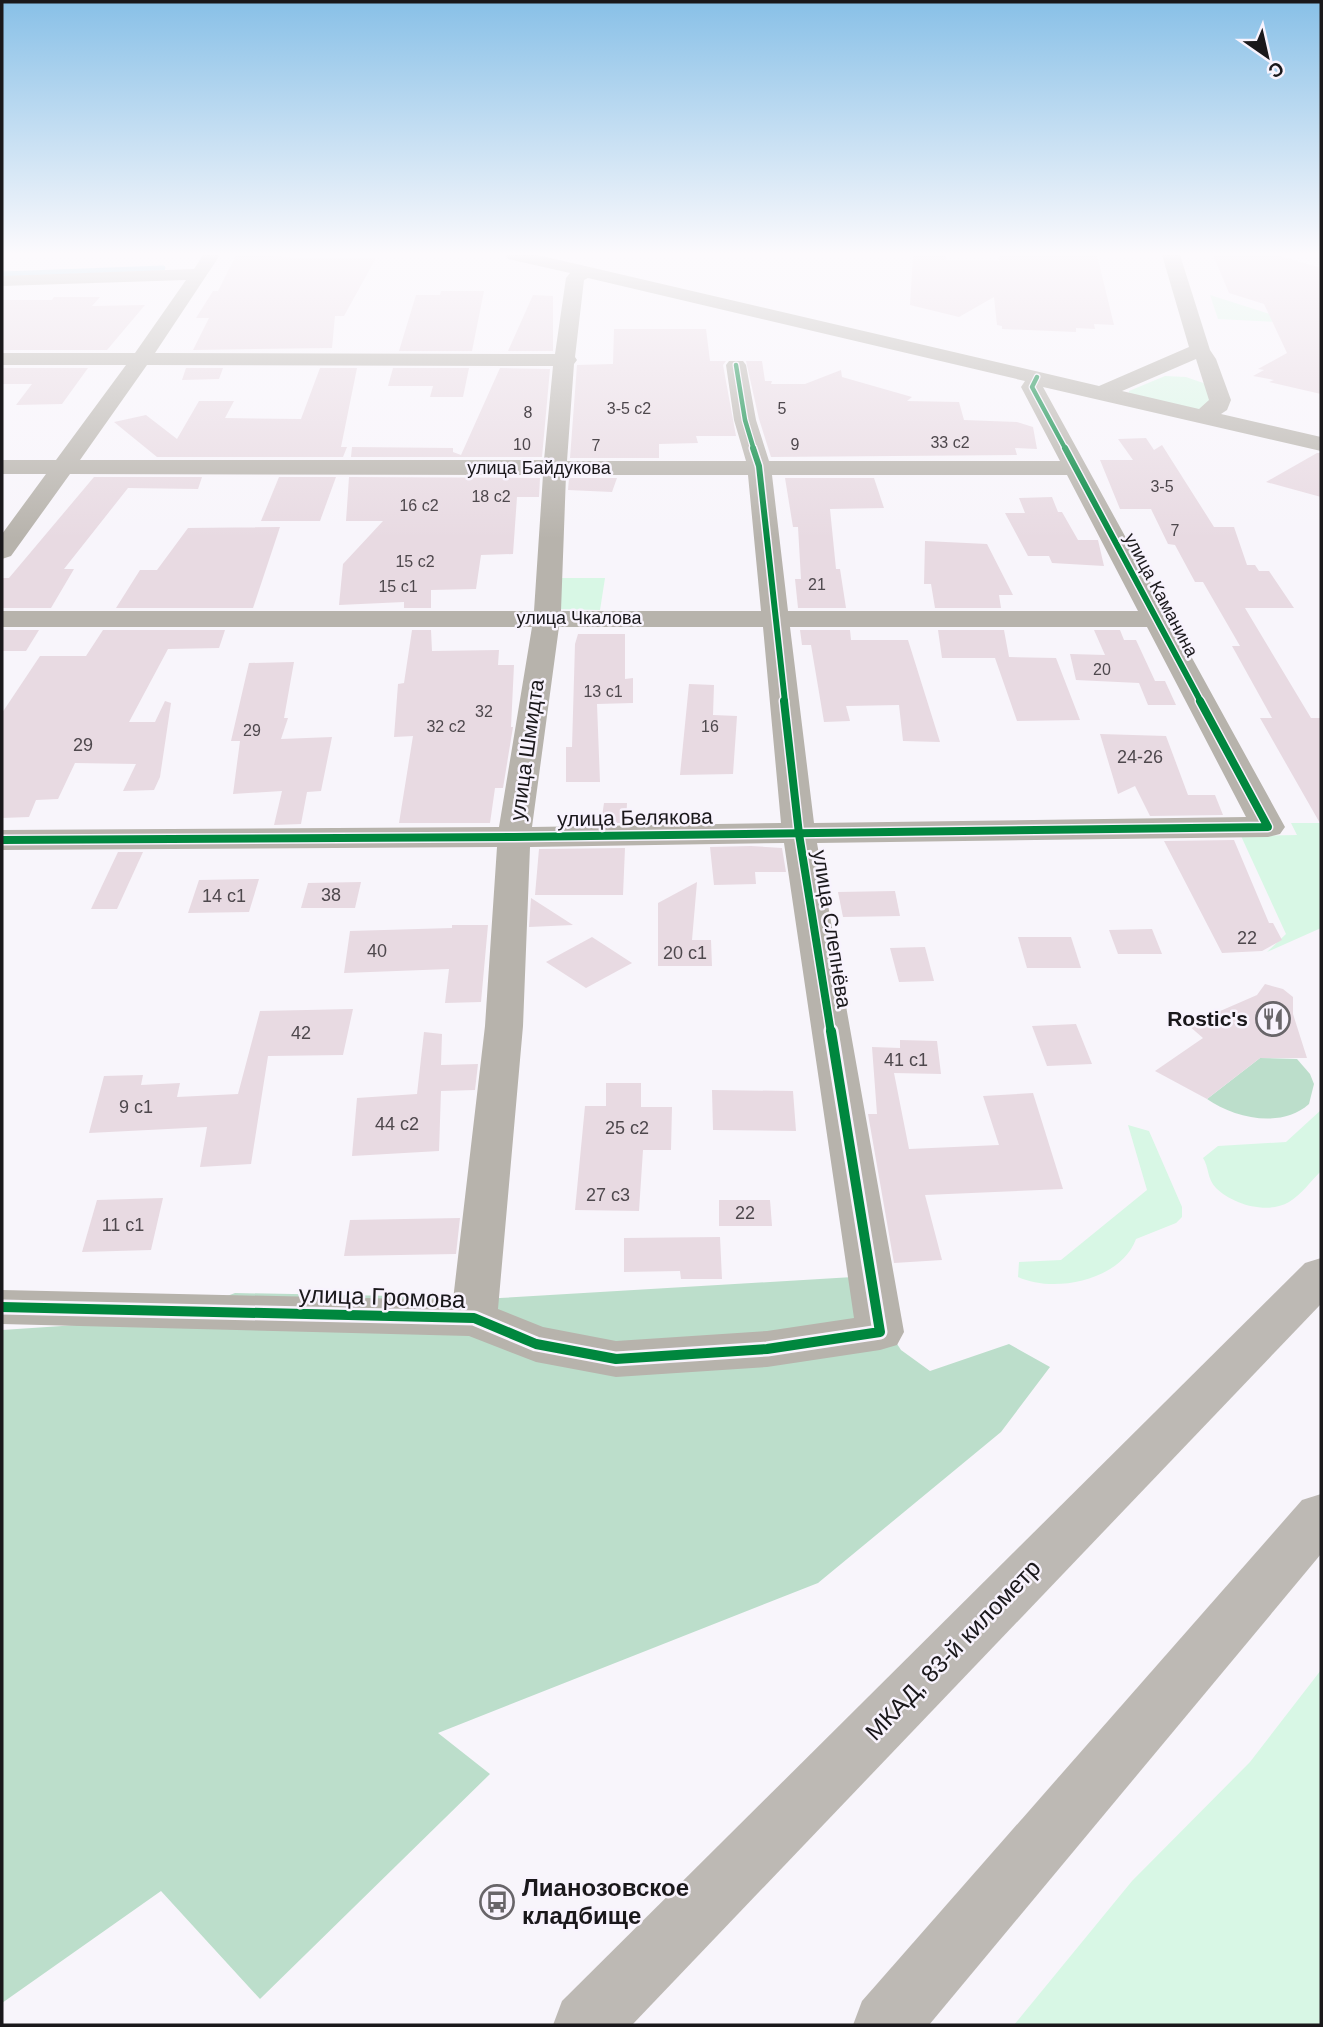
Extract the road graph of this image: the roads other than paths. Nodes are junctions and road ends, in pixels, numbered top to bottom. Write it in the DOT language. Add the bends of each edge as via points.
graph roads {
  1 [pos="148,350"];
  2 [pos="568,350"];
  3 [pos="919,350"];
  4 [pos="1200,350"];
  5 [pos="2,359"];
  6 [pos="141,359"];
  7 [pos="567,360"];
  8 [pos="736,365"];
  9 [pos="1143,375"];
  10 [pos="1037,377"];
  11 [pos="1215,384"];
  12 [pos="1102,392"];
  13 [pos="1203,416"];
  14 [pos="1321,444"];
  15 [pos="61,466"];
  16 [pos="2,467"];
  17 [pos="760,467"];
  18 [pos="557,468"];
  19 [pos="1076,468"];
  20 [pos="2,551"];
  21 [pos="547,618"];
  22 [pos="776,618"];
  23 [pos="1156,619"];
  24 [pos="2,620"];
  25 [pos="1268,827"];
  26 [pos="799,834"];
  27 [pos="514,837"];
  28 [pos="2,840"];
  29 [pos="1321,1275"];
  30 [pos="2,1307"];
  31 [pos="474,1318"];
  32 [pos="880,1332"];
  33 [pos="1321,1516"];
  34 [pos="586,2025"];
  35 [pos="886,2025"];
  1 -- 6 [label="street"];
  2 -- 7 [label="street, улица Шмидта"];
  3 -- 10 [label="street"];
  4 -- 9 [label="street"];
  4 -- 11 [label="street"];
  5 -- 6 [label="street"];
  6 -- 7 [label="street"];
  6 -- 15 [label="street"];
  7 -- 18 [label="street, улица Шмидта" via="558,411"];
  8 -- 17 [label="street, улица Слепнёва"];
  9 -- 11 [label="street" via="1189,375"];
  9 -- 12 [label="street"];
  10 -- 12 [label="street"];
  10 -- 19 [label="street, улица Каманина" via="1032,387"];
  11 -- 13 [label="street" via="1219,405"];
  12 -- 13 [label="street"];
  13 -- 14 [label="street"];
  15 -- 16 [label="street, улица Байдукова"];
  15 -- 18 [label="street, улица Байдукова"];
  15 -- 20 [label="street"];
  17 -- 18 [label="street, улица Байдукова"];
  17 -- 19 [label="street, улица Байдукова"];
  17 -- 22 [label="street, улица Слепнёва"];
  18 -- 21 [label="street, улица Шмидта"];
  19 -- 23 [label="street, улица Каманина"];
  21 -- 22 [label="street, улица Чкалова"];
  21 -- 24 [label="street, улица Чкалова"];
  21 -- 27 [label="street, улица Шмидта"];
  22 -- 23 [label="street, улица Чкалова"];
  22 -- 26 [label="street, улица Слепнёва"];
  23 -- 25 [label="street, улица Каманина"];
  25 -- 26 [label="street, улица Белякова"];
  26 -- 27 [label="street, улица Белякова"];
  26 -- 32 [label="street, улица Слепнёва"];
  27 -- 28 [label="street, улица Белякова"];
  27 -- 31 [label="street, улица Шмидта" via="504,1026"];
  29 -- 34 [label="highway, МКАД, 83-й километр"];
  30 -- 31 [label="street, улица Громова"];
  31 -- 32 [label="street, улица Громова" via="536,1343 616,1359 767,1349"];
  33 -- 35 [label="highway"];
}
